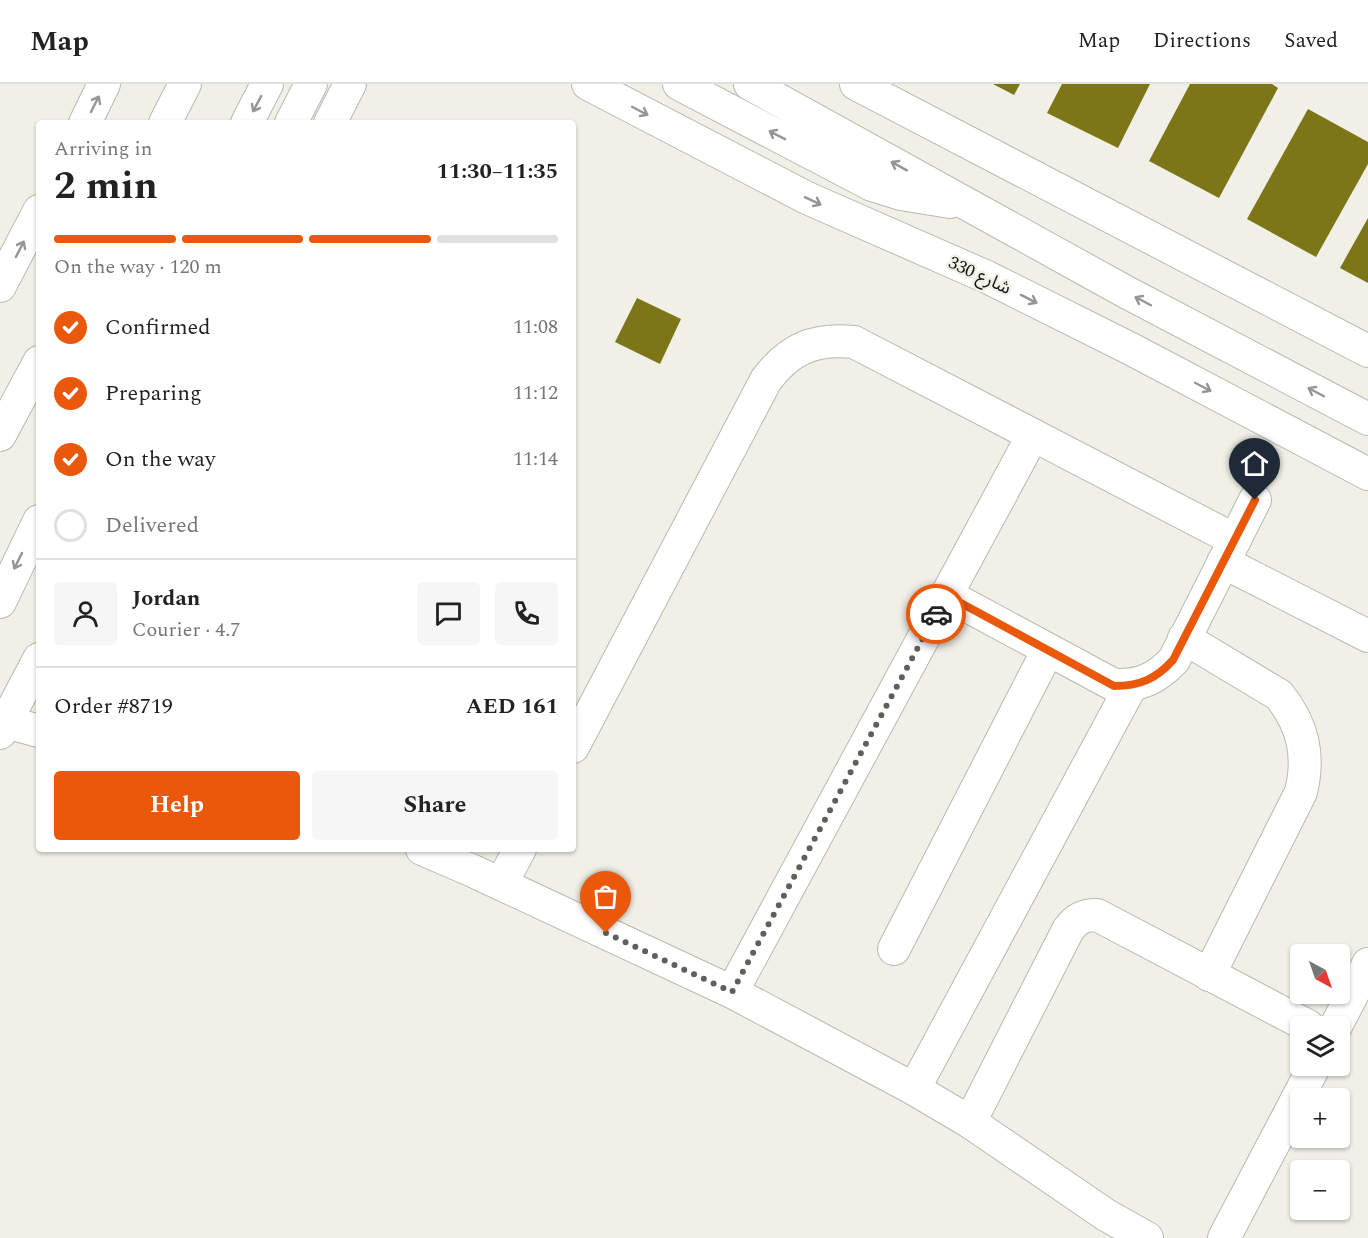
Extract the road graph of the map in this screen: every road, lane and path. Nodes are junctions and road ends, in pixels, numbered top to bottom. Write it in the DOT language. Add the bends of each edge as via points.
graph roads {
  1 [pos="104,84"];
  2 [pos="185,84"];
  3 [pos="267,84"];
  4 [pos="311,84"];
  5 [pos="367,84"];
  6 [pos="588,84"];
  7 [pos="678,84"];
  8 [pos="750,84"];
  9 [pos="856,84"];
  10 [pos="340,104"];
  11 [pos="86,120"];
  12 [pos="167,120"];
  13 [pos="249,120"];
  14 [pos="293,120"];
  15 [pos="968,204"];
  16 [pos="36,217"];
  17 [pos="0,286"];
  18 [pos="1368,351"];
  19 [pos="36,368"];
  20 [pos="1368,419"];
  21 [pos="0,435"];
  22 [pos="1033,435"];
  23 [pos="1368,474"];
  24 [pos="1255,500"];
  25 [pos="36,527"];
  26 [pos="1229,551"];
  27 [pos="946,595"];
  28 [pos="0,602"];
  29 [pos="1368,636"];
  30 [pos="1185,638"];
  31 [pos="1048,650"];
  32 [pos="36,664"];
  33 [pos="1131,686"];
  34 [pos="3,727"];
  35 [pos="36,731"];
  36 [pos="576,741"];
  37 [pos="429,852"];
  38 [pos="517,852"];
  39 [pos="501,884"];
  40 [pos="894,949"];
  41 [pos="1368,964"];
  42 [pos="1209,975"];
  43 [pos="732,992"];
  44 [pos="1340,1016"];
  45 [pos="1290,1017"];
  46 [pos="1309,1076"];
  47 [pos="914,1089"];
  48 [pos="970,1122"];
  49 [pos="1146,1238"];
  50 [pos="1224,1238"];
  11 -- 1 [label="street, one-way"];
  2 -- 12 [label="street"];
  3 -- 13 [label="street, one-way"];
  4 -- 14 [label="street"];
  5 -- 10 [label="street"];
  6 -- 23 [label="street, شارع 330, one-way" via="807,198 987,278"];
  15 -- 7 [label="street, one-way" via="916,198 872,184"];
  15 -- 8 [label="street, one-way"];
  9 -- 18 [label="street"];
  20 -- 15 [label="street, one-way"];
  17 -- 16 [label="street, one-way"];
  19 -- 21 [label="street"];
  22 -- 26 [label="street"];
  22 -- 27 [label="street"];
  22 -- 36 [label="street" via="854,342 820,342 789,355 766,380"];
  24 -- 26 [label="street"];
  25 -- 28 [label="street, one-way"];
  26 -- 29 [label="street"];
  26 -- 30 [label="street"];
  27 -- 31 [label="street"];
  27 -- 43 [label="street"];
  30 -- 33 [label="street" via="1162,672"];
  30 -- 42 [label="street" via="1279,695 1298,724 1306,758 1301,792"];
  31 -- 33 [label="street" via="1114,686"];
  31 -- 40 [label="street"];
  32 -- 34 [label="street"];
  33 -- 47 [label="street"];
  34 -- 35 [label="street"];
  37 -- 39 [label="street"];
  38 -- 39 [label="street"];
  39 -- 43 [label="street"];
  41 -- 44 [label="street"];
  42 -- 45 [label="street"];
  42 -- 48 [label="street" via="1097,915 1080,917 1068,930"];
  43 -- 47 [label="street"];
  46 -- 50 [label="street"];
  47 -- 48 [label="street"];
  48 -- 49 [label="street"];
}
